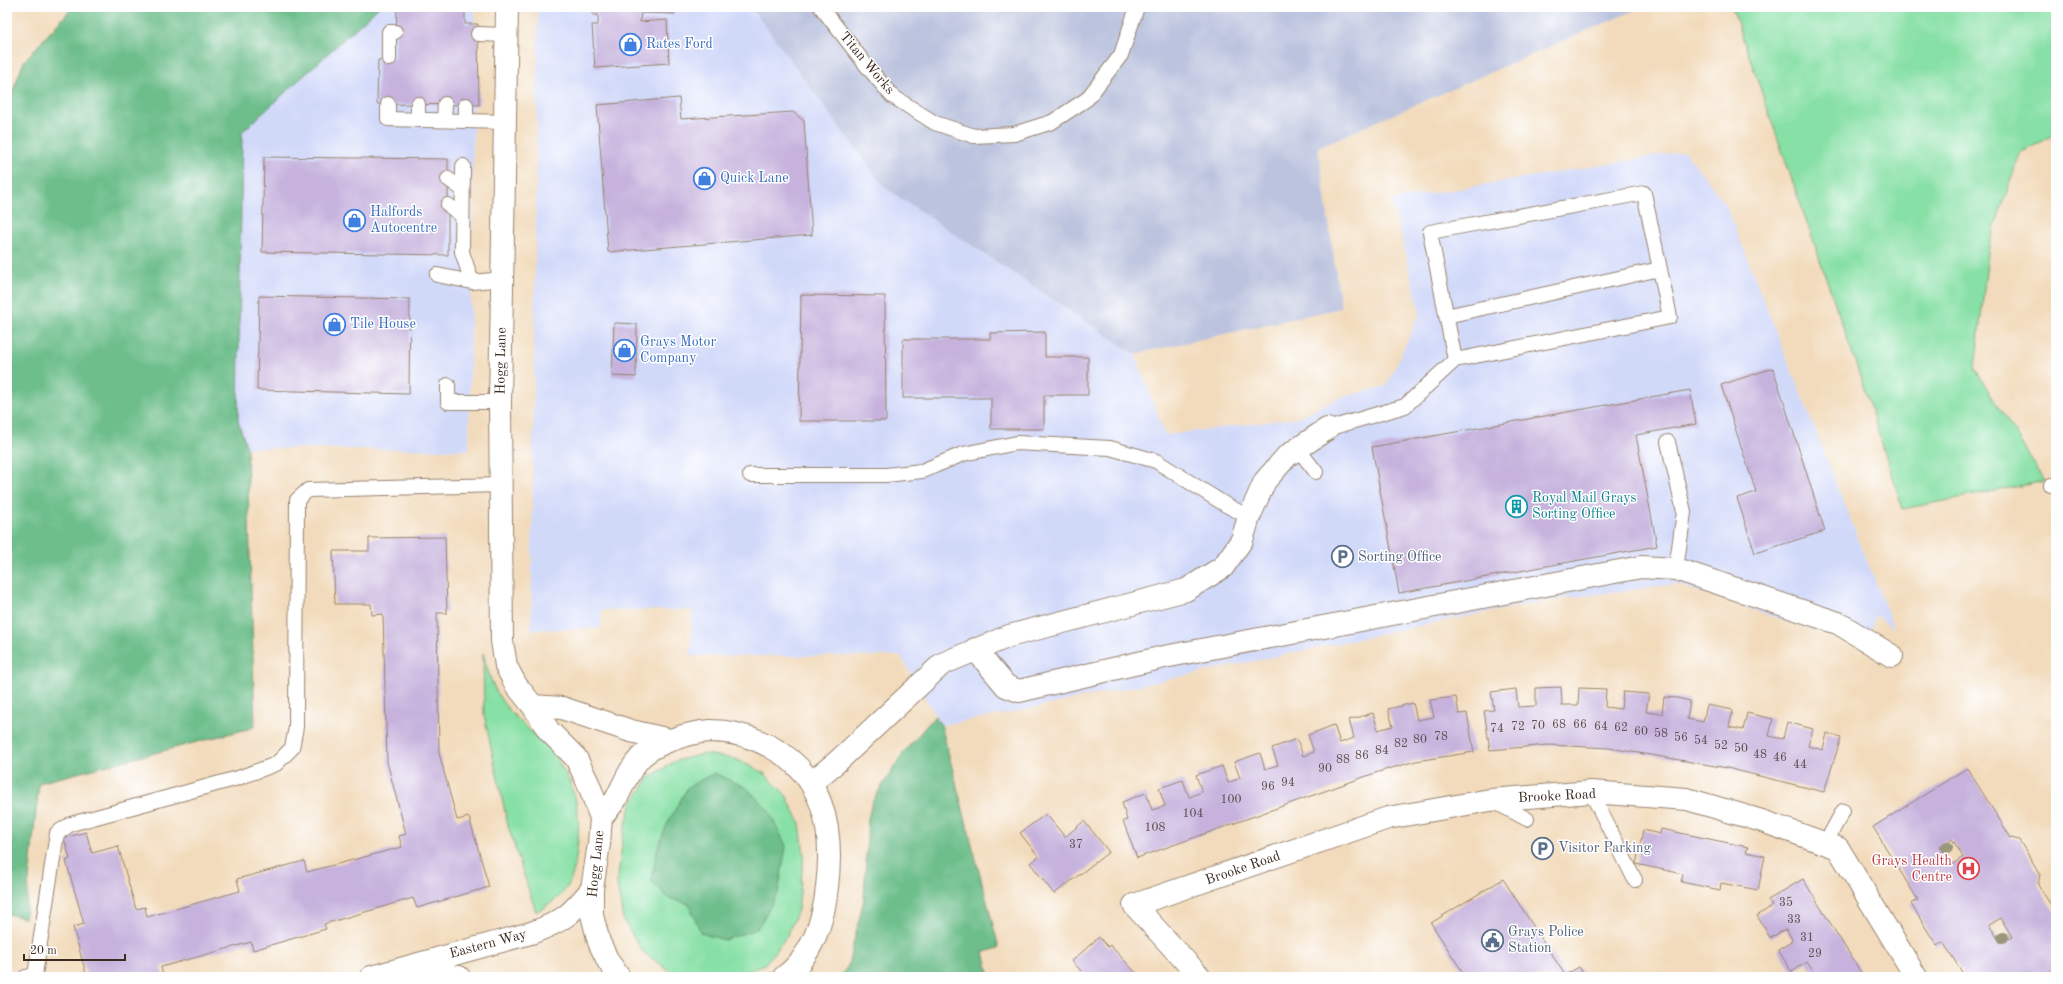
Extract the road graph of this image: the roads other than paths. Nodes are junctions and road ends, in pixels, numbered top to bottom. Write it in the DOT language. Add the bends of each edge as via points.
graph roads {
  1 [pos="506,7"];
  2 [pos="821,7"];
  3 [pos="1137,7"];
  4 [pos="395,32"];
  5 [pos="478,34"];
  6 [pos="506,35"];
  7 [pos="389,60"];
  8 [pos="388,104"];
  9 [pos="418,104"];
  10 [pos="445,104"];
  11 [pos="466,105"];
  12 [pos="418,120"];
  13 [pos="444,120"];
  14 [pos="466,121"];
  15 [pos="505,122"];
  16 [pos="463,166"];
  17 [pos="448,179"];
  18 [pos="462,189"];
  19 [pos="448,205"];
  20 [pos="462,216"];
  21 [pos="1660,269"];
  22 [pos="437,275"];
  23 [pos="503,279"];
  24 [pos="472,282"];
  25 [pos="1446,316"];
  26 [pos="1455,360"];
  27 [pos="448,384"];
  28 [pos="500,402"];
  29 [pos="1327,429"];
  30 [pos="1668,442"];
  31 [pos="1298,449"];
  32 [pos="1316,472"];
  33 [pos="750,475"];
  34 [pos="501,485"];
  35 [pos="1249,517"];
  36 [pos="1676,569"];
  37 [pos="975,649"];
  38 [pos="1892,656"];
  39 [pos="533,706"];
  40 [pos="670,740"];
  41 [pos="811,783"];
  42 [pos="1591,792"];
  43 [pos="1490,800"];
  44 [pos="1843,811"];
  45 [pos="601,818"];
  46 [pos="1527,819"];
  47 [pos="1825,844"];
  48 [pos="1635,880"];
  49 [pos="592,889"];
  50 [pos="24,977"];
  51 [pos="371,977"];
  52 [pos="412,977"];
  53 [pos="459,977"];
  54 [pos="619,977"];
  55 [pos="784,977"];
  56 [pos="1200,977"];
  57 [pos="1916,977"];
  1 -- 6 [label="street, Hogg Lane"];
  2 -- 3 [label="lane, Titan Works" via="892,96 935,123 974,136 1014,134 1046,124 1087,99 1120,55"];
  4 -- 7 [label="lane" via="389,32"];
  5 -- 6 [label="lane"];
  6 -- 15 [label="street, Hogg Lane"];
  8 -- 12 [label="lane" via="388,119"];
  9 -- 12 [label="lane"];
  10 -- 13 [label="lane"];
  11 -- 14 [label="lane"];
  12 -- 13 [label="lane"];
  13 -- 14 [label="lane"];
  14 -- 15 [label="lane"];
  15 -- 23 [label="street, Hogg Lane"];
  16 -- 18 [label="lane"];
  17 -- 18 [label="lane"];
  18 -- 20 [label="lane"];
  19 -- 20 [label="lane"];
  20 -- 24 [label="lane" via="462,252"];
  21 -- 25 [label="lane"];
  21 -- 25 [label="lane" via="1644,193 1430,232"];
  21 -- 26 [label="lane" via="1670,317"];
  22 -- 24 [label="lane"];
  23 -- 24 [label="lane"];
  23 -- 28 [label="street, Hogg Lane"];
  25 -- 26 [label="lane"];
  26 -- 29 [label="lane" via="1404,406"];
  27 -- 28 [label="lane" via="448,402"];
  28 -- 34 [label="street, Hogg Lane"];
  29 -- 31 [label="street"];
  30 -- 36 [label="lane" via="1684,512"];
  31 -- 32 [label="lane"];
  31 -- 35 [label="street" via="1287,456 1265,481"];
  33 -- 35 [label="lane" via="886,475 922,471 963,454 1017,443 1110,448 1156,461"];
  34 -- 39 [label="street, Hogg Lane" via="502,641 506,666 516,685"];
  34 -- 50 [label="lane" via="308,490 297,500 296,727 292,748 276,764 238,778 71,824 57,833 35,975"];
  35 -- 37 [label="street" via="1242,540 1222,568 1186,590 1009,636"];
  36 -- 37 [label="street" via="1641,567 1544,584 1172,655 1019,691 1006,686"];
  36 -- 38 [label="street" via="1838,623"];
  37 -- 41 [label="street" via="942,664"];
  39 -- 40 [label="street, Hogg Lane" via="562,708 631,731"];
  39 -- 45 [label="street, Hogg Lane" via="549,731 576,758"];
  40 -- 41 [label="street, Hogg Lane" via="704,731 723,731 754,738 797,764"];
  40 -- 45 [label="street, Hogg Lane" via="641,757 627,776 616,800"];
  41 -- 55 [label="street, Hogg Lane" via="824,809 829,839 826,904 816,936 801,960"];
  42 -- 43 [label="street, Brooke Road"];
  42 -- 47 [label="street, Brooke Road" via="1687,799 1762,821"];
  42 -- 48 [label="lane"];
  43 -- 46 [label="lane"];
  43 -- 56 [label="street, Brooke Road" via="1388,818 1134,905"];
  44 -- 47 [label="lane"];
  45 -- 49 [label="street, Hogg Lane"];
  47 -- 57 [label="street, Brooke Road" via="1838,848"];
  49 -- 51 [label="street, Eastern Way" via="571,914 552,926"];
  49 -- 54 [label="street, Hogg Lane" via="592,915 599,942"];
  52 -- 53 [label="street, Eastern Way"];
}
